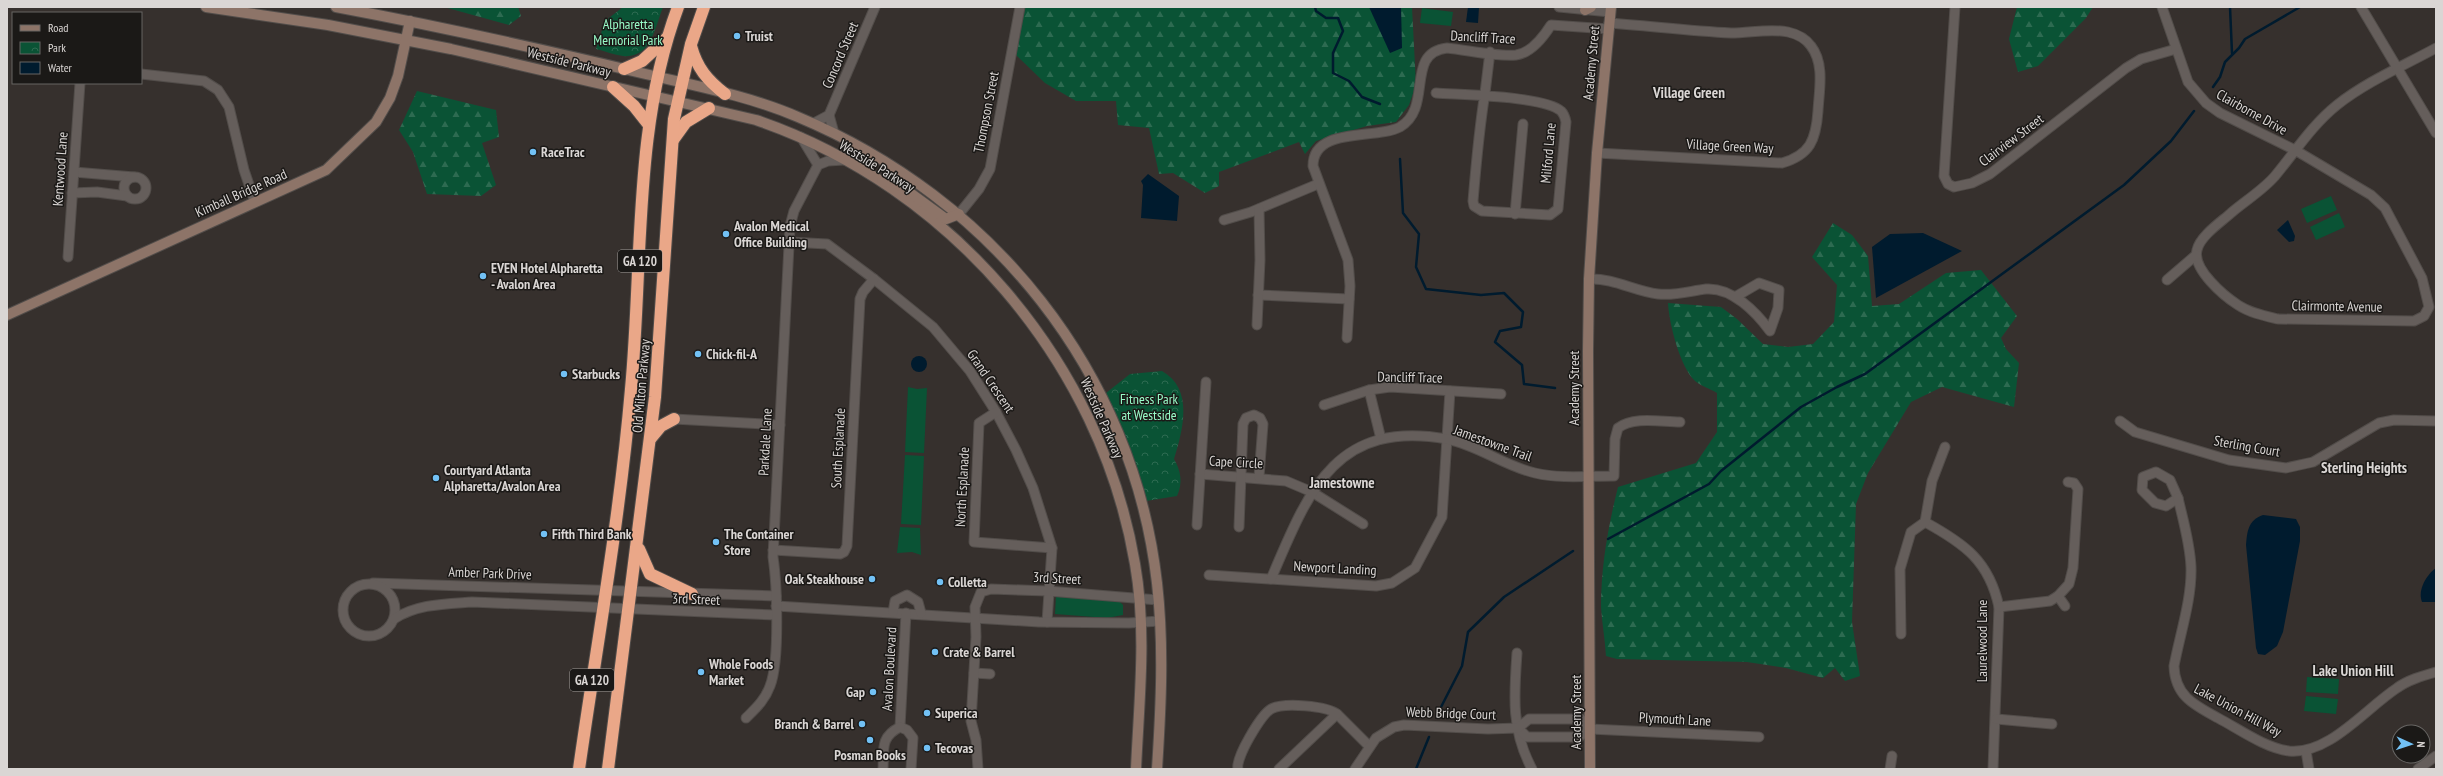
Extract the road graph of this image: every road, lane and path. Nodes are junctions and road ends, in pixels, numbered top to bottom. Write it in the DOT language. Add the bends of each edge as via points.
graph roads {
  1 [pos="206,7"];
  2 [pos="336,7"];
  3 [pos="678,7"];
  4 [pos="704,7"];
  5 [pos="875,7"];
  6 [pos="1020,7"];
  7 [pos="1559,7"];
  8 [pos="1955,7"];
  9 [pos="2162,7"];
  10 [pos="2360,7"];
  11 [pos="1588,9"];
  12 [pos="1611,9"];
  13 [pos="410,21"];
  14 [pos="1609,26"];
  15 [pos="668,37"];
  16 [pos="406,40"];
  17 [pos="691,44"];
  18 [pos="2436,48"];
  19 [pos="2176,49"];
  20 [pos="1490,52"];
  21 [pos="624,69"];
  22 [pos="2398,69"];
  23 [pos="142,74"];
  24 [pos="657,77"];
  25 [pos="680,83"];
  26 [pos="80,84"];
  27 [pos="613,87"];
  28 [pos="1436,93"];
  29 [pos="725,94"];
  30 [pos="653,95"];
  31 [pos="1485,97"];
  32 [pos="677,101"];
  33 [pos="709,108"];
  34 [pos="829,115"];
  35 [pos="814,123"];
  36 [pos="1523,124"];
  37 [pos="649,125"];
  38 [pos="834,133"];
  39 [pos="2436,133"];
  40 [pos="801,137"];
  41 [pos="672,143"];
  42 [pos="2295,150"];
  43 [pos="1597,153"];
  44 [pos="844,160"];
  45 [pos="818,165"];
  46 [pos="74,172"];
  47 [pos="135,177"];
  48 [pos="876,180"];
  49 [pos="1318,184"];
  50 [pos="72,194"];
  51 [pos="127,196"];
  52 [pos="255,202"];
  53 [pos="1259,209"];
  54 [pos="960,214"];
  55 [pos="1515,214"];
  56 [pos="1224,220"];
  57 [pos="790,242"];
  58 [pos="2196,255"];
  59 [pos="68,257"];
  60 [pos="874,279"];
  61 [pos="1589,279"];
  62 [pos="2167,280"];
  63 [pos="1258,295"];
  64 [pos="1735,297"];
  65 [pos="1349,299"];
  66 [pos="7,315"];
  67 [pos="1257,325"];
  68 [pos="1347,338"];
  69 [pos="1206,382"];
  70 [pos="1369,390"];
  71 [pos="1450,391"];
  72 [pos="1501,394"];
  73 [pos="655,397"];
  74 [pos="1324,405"];
  75 [pos="996,412"];
  76 [pos="674,419"];
  77 [pos="2120,420"];
  78 [pos="2436,421"];
  79 [pos="1680,422"];
  80 [pos="780,425"];
  81 [pos="651,438"];
  82 [pos="1381,439"];
  83 [pos="1447,439"];
  84 [pos="1945,447"];
  85 [pos="1200,474"];
  86 [pos="1241,476"];
  87 [pos="1588,476"];
  88 [pos="1259,477"];
  89 [pos="2068,482"];
  90 [pos="1312,492"];
  91 [pos="2178,498"];
  92 [pos="1925,522"];
  93 [pos="1363,524"];
  94 [pos="1197,525"];
  95 [pos="1239,527"];
  96 [pos="638,544"];
  97 [pos="1052,548"];
  98 [pos="774,550"];
  99 [pos="1209,575"];
  100 [pos="1271,579"];
  101 [pos="373,583"];
  102 [pos="612,591"];
  103 [pos="1048,591"];
  104 [pos="632,592"];
  105 [pos="692,594"];
  106 [pos="2058,596"];
  107 [pos="1139,599"];
  108 [pos="1158,600"];
  109 [pos="776,601"];
  110 [pos="2065,606"];
  111 [pos="1999,607"];
  112 [pos="609,608"];
  113 [pos="629,610"];
  114 [pos="893,612"];
  115 [pos="906,613"];
  116 [pos="921,613"];
  117 [pos="776,615"];
  118 [pos="975,618"];
  119 [pos="394,620"];
  120 [pos="1160,621"];
  121 [pos="1047,622"];
  122 [pos="1142,623"];
  123 [pos="1901,634"];
  124 [pos="1517,653"];
  125 [pos="2436,672"];
  126 [pos="974,673"];
  127 [pos="990,674"];
  128 [pos="1338,714"];
  129 [pos="746,718"];
  130 [pos="1996,719"];
  131 [pos="2052,724"];
  132 [pos="900,726"];
  133 [pos="1518,728"];
  134 [pos="1590,729"];
  135 [pos="1759,737"];
  136 [pos="1370,746"];
  137 [pos="2306,751"];
  138 [pos="1892,756"];
  139 [pos="2436,756"];
  140 [pos="579,769"];
  141 [pos="608,769"];
  142 [pos="883,769"];
  143 [pos="911,769"];
  144 [pos="978,769"];
  145 [pos="1136,769"];
  146 [pos="1157,769"];
  147 [pos="1238,769"];
  148 [pos="1279,769"];
  149 [pos="1355,769"];
  150 [pos="1532,769"];
  151 [pos="1590,769"];
  152 [pos="1890,769"];
  153 [pos="1993,769"];
  154 [pos="2309,769"];
  155 [pos="2418,769"];
  1 -- 16 [label="main road, Westside Parkway" via="319,23"];
  2 -- 13 [label="main road, Westside Parkway"];
  3 -- 15 [label="highway, Old Milton Parkway / GA 120"];
  4 -- 17 [label="highway, Old Milton Parkway / GA 120"];
  5 -- 34 [label="street, Concord Street"];
  6 -- 54 [label="street, Thompson Street" via="990,169 979,190"];
  7 -- 11 [label="street"];
  8 -- 19 [label="street, Clairview Street" via="1944,176 1948,184 1954,187 1972,183 1990,174 2126,68 2141,59"];
  9 -- 19 [label="street, Clairborne Drive"];
  10 -- 22 [label="street"];
  11 -- 12 [label="street"];
  12 -- 14 [label="main road, Academy Street"];
  13 -- 16 [label="main road, Kimball Bridge Road"];
  13 -- 21 [label="main road, Westside Parkway"];
  14 -- 20 [label="street, Dancliff Trace" via="1550,25 1545,35 1522,53 1515,55"];
  14 -- 43 [label="main road, Academy Street"];
  14 -- 43 [label="street, Village Green Way" via="1732,33 1782,31 1797,35 1812,47 1819,63 1817,126 1814,139 1806,151 1782,163"];
  15 -- 21 [label="highway" via="642,61"];
  15 -- 24 [label="highway, Old Milton Parkway / GA 120"];
  16 -- 27 [label="main road, Westside Parkway"];
  16 -- 52 [label="main road, Kimball Bridge Road" via="390,98 376,122 363,137 326,170"];
  17 -- 25 [label="highway, Old Milton Parkway / GA 120"];
  17 -- 29 [label="highway" via="697,66"];
  18 -- 22 [label="street"];
  19 -- 42 [label="street, Clairborne Drive" via="2188,82 2206,103 2220,113"];
  20 -- 31 [label="street, Milford Lane"];
  20 -- 49 [label="street, Dancliff Trace" via="1447,48 1438,49 1428,55 1422,68 1418,105 1408,121 1383,132 1346,137 1319,148 1314,154 1313,166"];
  21 -- 24 [label="main road, Westside Parkway"];
  22 -- 39 [label="street"];
  22 -- 42 [label="street" via="2337,106 2322,118"];
  23 -- 52 [label="street" via="204,81 218,90 228,107"];
  24 -- 25 [label="main road, Westside Parkway"];
  24 -- 30 [label="highway, Old Milton Parkway / GA 120"];
  25 -- 29 [label="main road, Westside Parkway"];
  25 -- 32 [label="highway, Old Milton Parkway / GA 120"];
  26 -- 46 [label="street, Kentwood Lane"];
  27 -- 30 [label="main road, Westside Parkway"];
  27 -- 37 [label="highway" via="634,106"];
  28 -- 31 [label="street, Milford Lane"];
  29 -- 35 [label="main road, Westside Parkway"];
  30 -- 32 [label="main road, Westside Parkway"];
  30 -- 37 [label="highway, Old Milton Parkway / GA 120"];
  31 -- 55 [label="street, Milford Lane" via="1474,206 1482,211"];
  31 -- 55 [label="street, Milford Lane" via="1542,102 1560,110 1566,122 1558,209 1550,216"];
  32 -- 33 [label="main road, Westside Parkway"];
  32 -- 41 [label="highway, Old Milton Parkway / GA 120"];
  33 -- 40 [label="main road, Westside Parkway" via="756,120"];
  33 -- 41 [label="highway" via="686,122"];
  34 -- 35 [label="street"];
  34 -- 38 [label="street"];
  35 -- 38 [label="main road, Westside Parkway"];
  36 -- 55 [label="street, Milford Lane"];
  37 -- 102 [label="highway, Old Milton Parkway / GA 120" via="632,389"];
  38 -- 54 [label="main road, Westside Parkway" via="900,171"];
  40 -- 44 [label="main road, Westside Parkway"];
  40 -- 45 [label="street"];
  41 -- 73 [label="highway, Old Milton Parkway / GA 120"];
  42 -- 58 [label="street" via="2274,177 2205,237 2197,248"];
  42 -- 58 [label="street, Clairmonte Avenue" via="2371,195 2385,208 2422,278 2429,307 2424,316 2414,321 2278,319 2261,316 2239,305 2213,283 2200,269"];
  43 -- 61 [label="main road, Academy Street"];
  44 -- 45 [label="street" via="828,161"];
  44 -- 48 [label="main road, Westside Parkway"];
  45 -- 57 [label="street, Parkdale Lane" via="794,211"];
  46 -- 47 [label="street"];
  46 -- 50 [label="street, Kentwood Lane"];
  47 -- 51 [label="street" via="124,186"];
  47 -- 51 [label="street" via="144,182 145,192 137,199"];
  48 -- 54 [label="main road" via="898,184 946,219"];
  48 -- 107 [label="main road, Westside Parkway" via="907,200 956,239 1035,325 1065,371 1106,458 1126,520"];
  49 -- 53 [label="street"];
  49 -- 65 [label="street, Dancliff Trace" via="1348,260"];
  50 -- 51 [label="street" via="97,192"];
  50 -- 59 [label="street, Kentwood Lane"];
  52 -- 66 [label="main road, Kimball Bridge Road"];
  53 -- 56 [label="street"];
  53 -- 63 [label="street"];
  54 -- 108 [label="main road, Westside Parkway" via="1048,306 1093,379 1113,419 1139,490 1151,545"];
  57 -- 60 [label="street, Grand Crescent" via="827,244"];
  57 -- 80 [label="street, Parkdale Lane"];
  58 -- 62 [label="street"];
  60 -- 75 [label="street, Grand Crescent" via="933,327 970,371"];
  60 -- 98 [label="street, South Esplanade" via="860,299 847,546 840,554"];
  61 -- 64 [label="street" via="1609,280 1658,294 1683,294 1706,289 1720,290"];
  61 -- 87 [label="main road, Academy Street"];
  63 -- 65 [label="street"];
  63 -- 67 [label="street"];
  64 -- 64 [label="street" via="1761,319 1770,331 1778,308 1780,290 1759,283"];
  65 -- 68 [label="street, Dancliff Trace"];
  69 -- 85 [label="street, Cape Circle"];
  70 -- 71 [label="street, Dancliff Trace" via="1390,388"];
  70 -- 74 [label="street, Dancliff Trace"];
  70 -- 82 [label="street"];
  71 -- 72 [label="street, Dancliff Trace"];
  71 -- 83 [label="street, Newport Landing"];
  73 -- 76 [label="highway" via="664,411"];
  73 -- 81 [label="highway, Old Milton Parkway / GA 120"];
  75 -- 97 [label="street, Grand Crescent" via="1033,488"];
  75 -- 97 [label="street, North Esplanade" via="979,423 974,542"];
  76 -- 80 [label="street"];
  76 -- 81 [label="highway" via="661,426"];
  77 -- 78 [label="street, Sterling Court" via="2135,432 2229,460 2286,468 2313,462 2379,423 2394,420"];
  79 -- 87 [label="street, Jamestowne Trail" via="1625,423 1618,428 1615,439 1614,476"];
  80 -- 98 [label="street, Parkdale Lane"];
  81 -- 96 [label="highway, Old Milton Parkway / GA 120"];
  82 -- 83 [label="street, Jamestowne Trail" via="1407,436"];
  82 -- 90 [label="street, Jamestowne Trail" via="1340,458"];
  83 -- 87 [label="street, Jamestowne Trail" via="1471,446 1521,469 1536,473"];
  83 -- 100 [label="street, Newport Landing" via="1442,517 1421,559 1408,574 1392,583 1376,586"];
  84 -- 92 [label="street" via="1932,481"];
  85 -- 86 [label="street, Cape Circle"];
  85 -- 94 [label="street"];
  86 -- 88 [label="street, Cape Circle"];
  86 -- 88 [label="street" via="1243,424 1246,418 1254,415 1260,418 1263,424"];
  86 -- 95 [label="street"];
  87 -- 134 [label="main road, Academy Street"];
  88 -- 90 [label="street, Cape Circle" via="1286,481"];
  89 -- 106 [label="street" via="2074,483 2078,489 2074,568 2069,584"];
  90 -- 93 [label="street, Cape Circle"];
  90 -- 100 [label="street, Jamestowne Trail"];
  91 -- 137 [label="street, Lake Union Hill Way" via="2191,568 2174,666 2178,688 2192,704 2271,746 2289,751"];
  92 -- 111 [label="street, Laurelwood Lane" via="1970,550 1981,562 1990,577"];
  92 -- 123 [label="street" via="1911,532 1900,569"];
  96 -- 104 [label="highway, Old Milton Parkway / GA 120"];
  96 -- 105 [label="highway" via="641,558 650,574"];
  97 -- 103 [label="street, Grand Crescent"];
  98 -- 109 [label="street, Parkdale Lane"];
  99 -- 100 [label="street, Newport Landing"];
  101 -- 102 [label="street, Amber Park Drive"];
  101 -- 119 [label="street" via="387,590 392,596 396,612"];
  101 -- 119 [label="street" via="358,585 346,597 343,605 346,622 358,634 375,636 383,632"];
  102 -- 104 [label="street, 3rd Street"];
  102 -- 112 [label="highway, Old Milton Parkway / GA 120"];
  103 -- 107 [label="street, 3rd Street"];
  103 -- 118 [label="street, 3rd Street" via="986,590 977,600"];
  103 -- 121 [label="street, Grand Crescent"];
  104 -- 105 [label="street, 3rd Street"];
  104 -- 113 [label="highway, Old Milton Parkway / GA 120"];
  105 -- 109 [label="street, 3rd Street"];
  106 -- 110 [label="street"];
  106 -- 111 [label="street" via="2042,603"];
  107 -- 108 [label="street, 3rd Street"];
  107 -- 122 [label="main road, Westside Parkway"];
  108 -- 120 [label="main road, Westside Parkway"];
  109 -- 114 [label="street, 3rd Street"];
  109 -- 117 [label="street, Parkdale Lane"];
  111 -- 130 [label="street, Laurelwood Lane"];
  112 -- 113 [label="street, 3rd Street"];
  112 -- 119 [label="street" via="434,604 405,612"];
  112 -- 140 [label="highway, Old Milton Parkway / GA 120"];
  113 -- 117 [label="street, 3rd Street"];
  113 -- 141 [label="highway, Old Milton Parkway / GA 120"];
  114 -- 115 [label="street, 3rd Street"];
  114 -- 116 [label="street" via="895,602 907,596 918,602"];
  115 -- 116 [label="street, 3rd Street"];
  115 -- 132 [label="street, Avalon Boulevard"];
  116 -- 118 [label="street, 3rd Street"];
  117 -- 129 [label="street, Parkdale Lane" via="771,685 763,700"];
  118 -- 121 [label="street, 3rd Street"];
  118 -- 126 [label="street"];
  120 -- 122 [label="street, 3rd Street"];
  120 -- 146 [label="main road, Westside Parkway" via="1162,669"];
  121 -- 122 [label="street, 3rd Street"];
  122 -- 145 [label="main road, Westside Parkway"];
  124 -- 133 [label="street" via="1513,704"];
  125 -- 137 [label="street, Lake Union Hill Way" via="2398,687 2329,741"];
  126 -- 127 [label="street"];
  126 -- 144 [label="street" via="971,722 976,740"];
  128 -- 136 [label="street"];
  128 -- 147 [label="street" via="1326,708 1284,705 1272,709 1263,717 1238,758"];
  128 -- 148 [label="street"];
  130 -- 131 [label="street"];
  130 -- 153 [label="street, Laurelwood Lane"];
  132 -- 142 [label="street, Avalon Boulevard" via="889,732 885,738"];
  132 -- 143 [label="street, Avalon Boulevard" via="913,738"];
  133 -- 134 [label="street" via="1528,737 1579,737"];
  133 -- 134 [label="street, Webb Bridge Court" via="1529,719 1581,719"];
  133 -- 136 [label="street, Webb Bridge Court" via="1488,729 1404,724 1384,731"];
  133 -- 150 [label="street" via="1524,754"];
  134 -- 135 [label="street, Plymouth Lane"];
  134 -- 151 [label="main road, Academy Street"];
  136 -- 149 [label="street, Webb Bridge Court"];
  137 -- 154 [label="street"];
  138 -- 152 [label="street"];
  139 -- 155 [label="street"];
}
